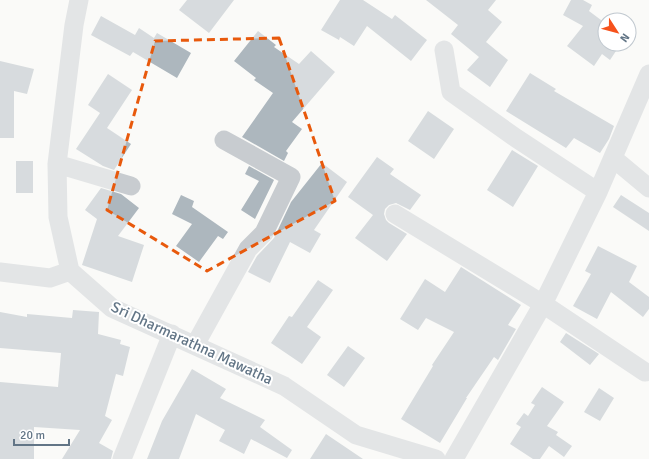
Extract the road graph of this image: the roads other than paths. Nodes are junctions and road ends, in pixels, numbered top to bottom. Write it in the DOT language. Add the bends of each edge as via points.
graph roads {
  1 [pos="79,0"];
  2 [pos="444,50"];
  3 [pos="649,74"];
  4 [pos="224,140"];
  5 [pos="613,158"];
  6 [pos="57,164"];
  7 [pos="131,186"];
  8 [pos="649,188"];
  9 [pos="598,192"];
  10 [pos="396,214"];
  11 [pos="70,270"];
  12 [pos="0,272"];
  13 [pos="543,304"];
  14 [pos="172,334"];
  15 [pos="195,345"];
  16 [pos="645,372"];
  17 [pos="122,459"];
  18 [pos="436,459"];
  19 [pos="454,459"];
  1 -- 6 [label="street"];
  2 -- 9 [label="street" via="451,92"];
  3 -- 5 [label="street"];
  4 -- 15 [label="street" via="291,177 264,233 248,249"];
  5 -- 8 [label="street"];
  5 -- 9 [label="street"];
  6 -- 7 [label="street"];
  6 -- 11 [label="street" via="58,217"];
  9 -- 13 [label="street"];
  10 -- 13 [label="street"];
  11 -- 12 [label="street" via="50,278"];
  11 -- 14 [label="street, Sri Dharmarathna Mawatha" via="112,308"];
  13 -- 16 [label="street"];
  13 -- 19 [label="street"];
  14 -- 15 [label="street, Sri Dharmarathna Mawatha"];
  14 -- 17 [label="street"];
  15 -- 18 [label="street, Sri Dharmarathna Mawatha" via="284,386 356,435"];
}
